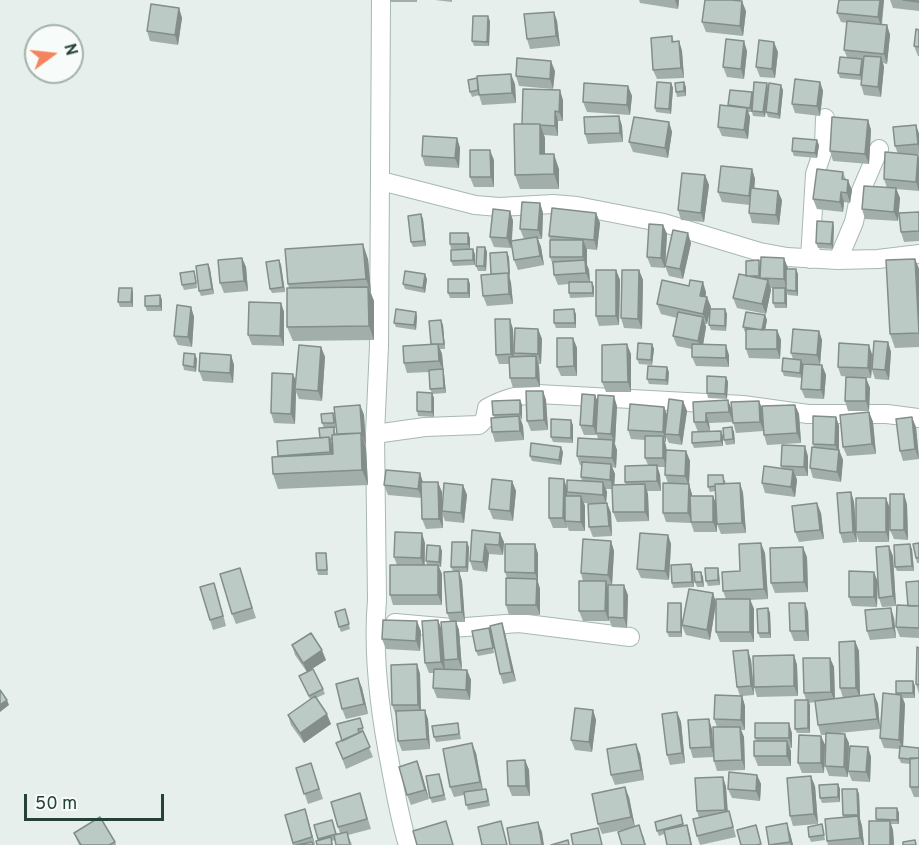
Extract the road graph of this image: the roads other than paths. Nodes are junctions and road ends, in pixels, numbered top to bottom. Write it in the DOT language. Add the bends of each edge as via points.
graph roads {
  1 [pos="381,0"];
  2 [pos="825,118"];
  3 [pos="879,149"];
  4 [pos="381,181"];
  5 [pos="919,254"];
  6 [pos="810,259"];
  7 [pos="838,260"];
  8 [pos="919,418"];
  9 [pos="375,434"];
  10 [pos="375,622"];
  11 [pos="630,637"];
  12 [pos="408,845"];
  1 -- 4 [label="street"];
  2 -- 6 [label="street" via="824,147 815,174"];
  3 -- 7 [label="street"];
  4 -- 6 [label="street" via="475,205 578,206 664,223 760,252"];
  4 -- 9 [label="street"];
  5 -- 7 [label="street"];
  6 -- 7 [label="street"];
  8 -- 9 [label="street" via="538,394 502,399 487,408 479,425"];
  9 -- 10 [label="street"];
  10 -- 11 [label="street" via="452,628 519,623"];
  10 -- 12 [label="street" via="383,731"];
}
